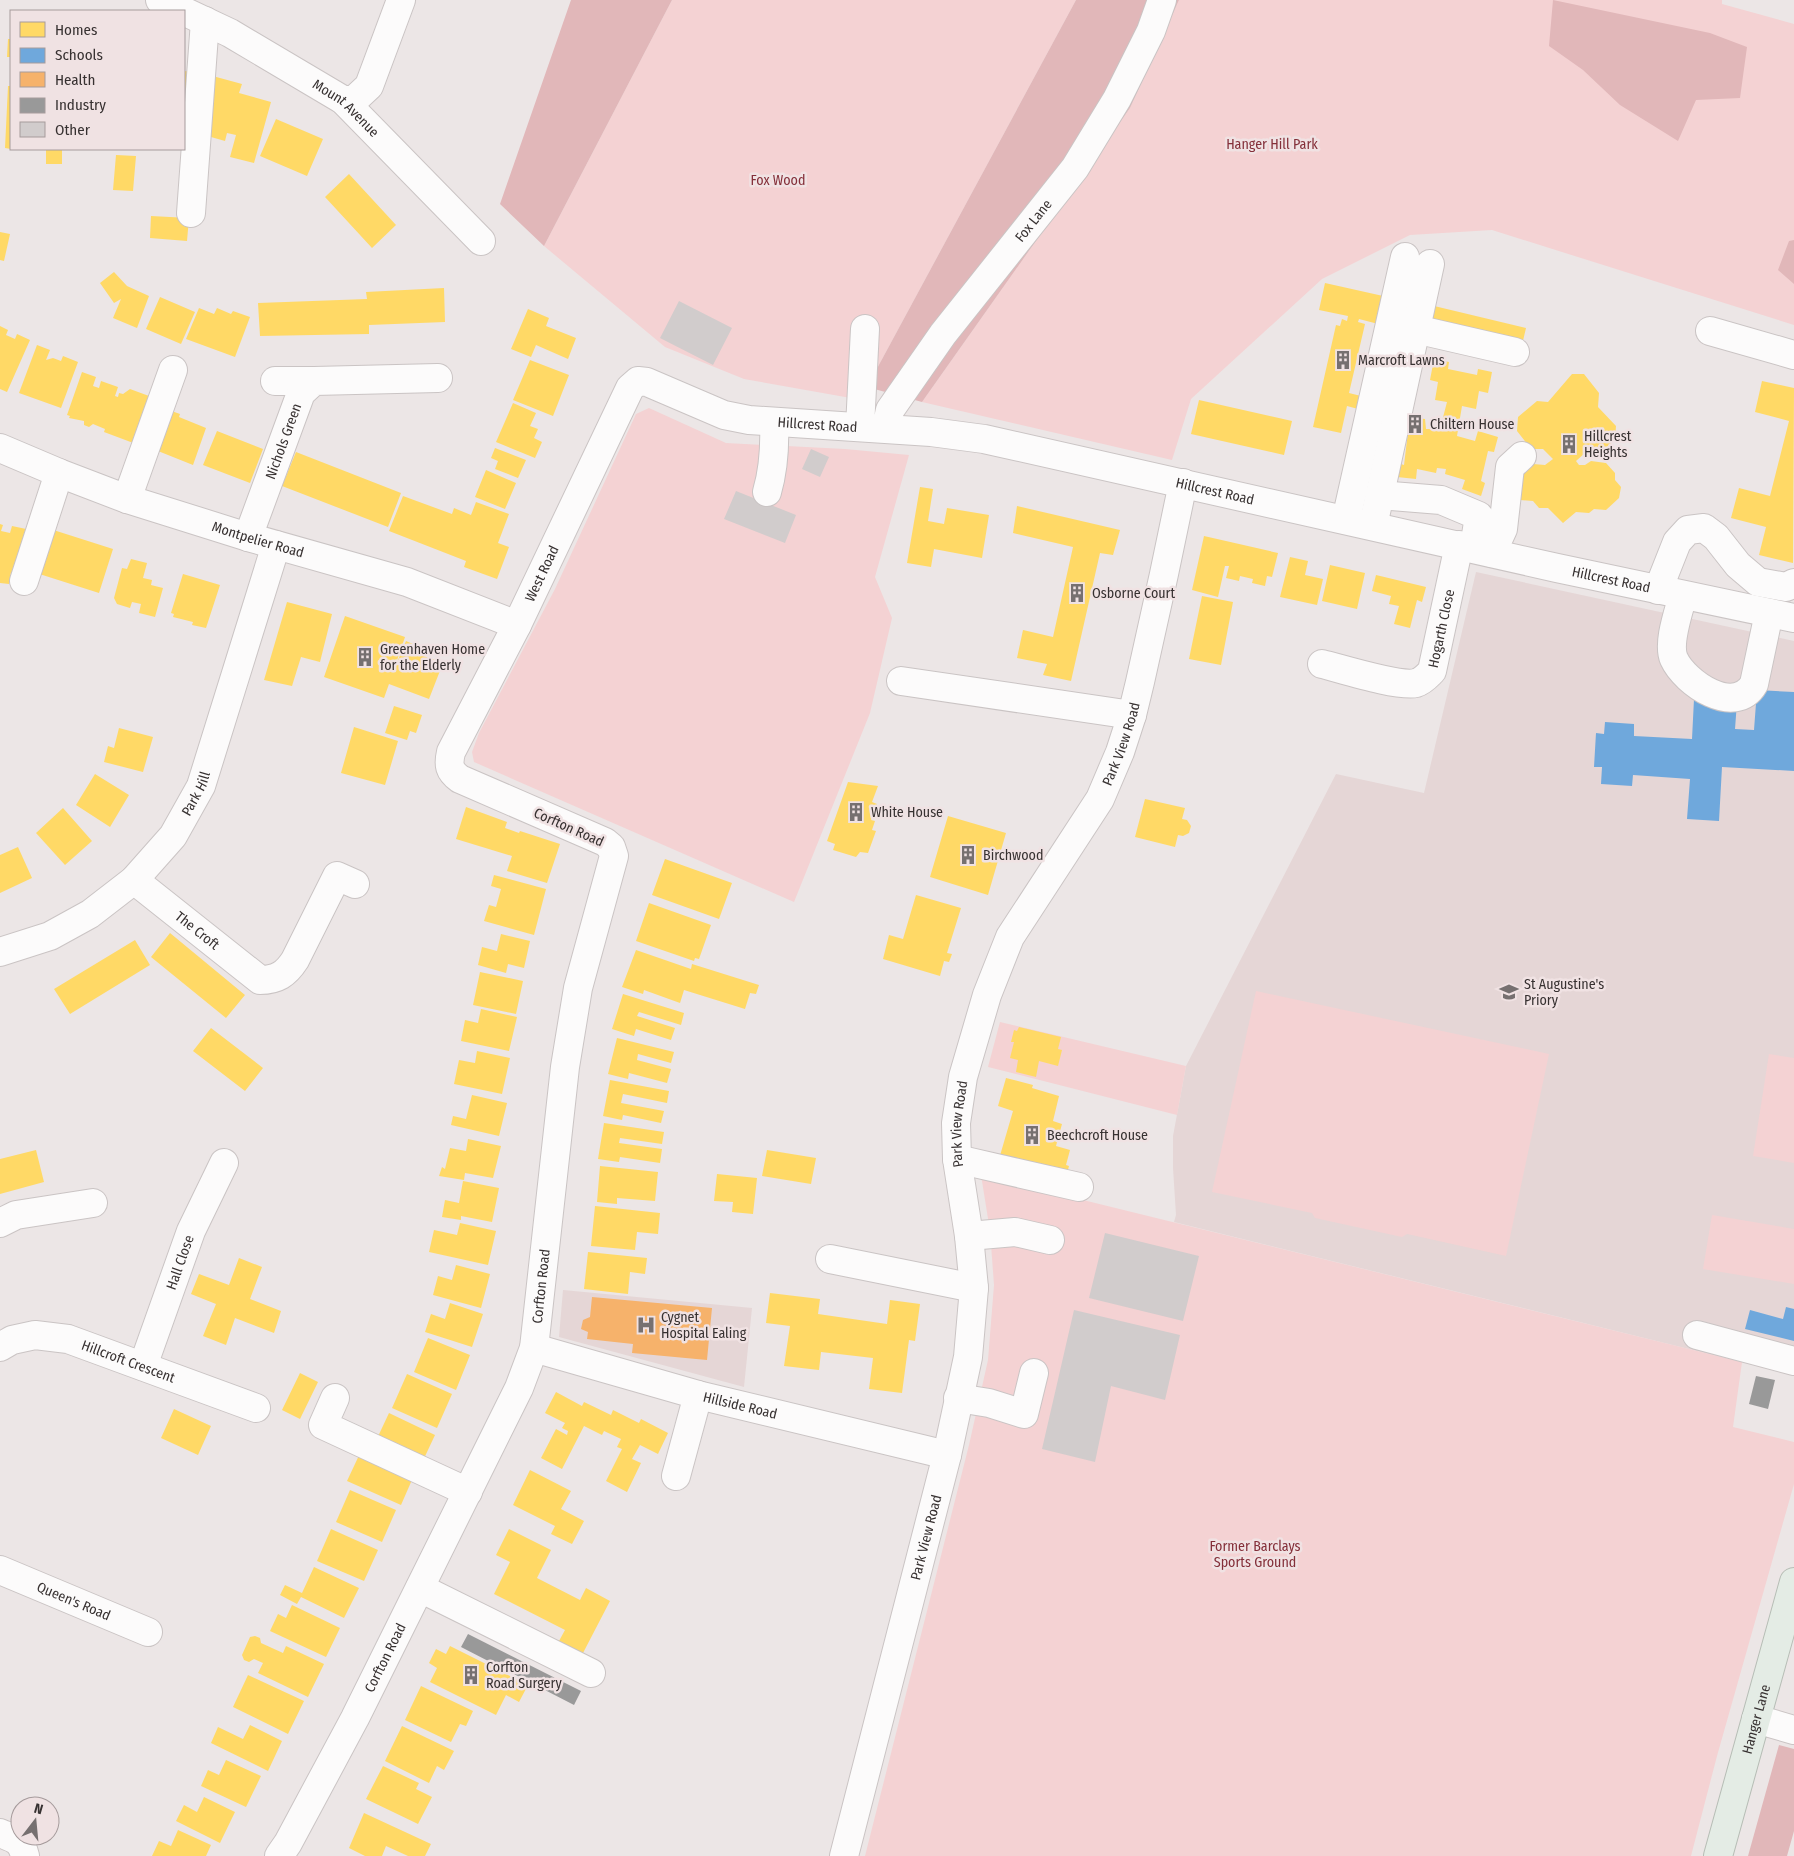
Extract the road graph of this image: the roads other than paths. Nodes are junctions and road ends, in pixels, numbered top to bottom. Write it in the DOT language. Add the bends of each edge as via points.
graph roads {
  1 [pos="160,0"];
  2 [pos="401,0"];
  3 [pos="1162,0"];
  4 [pos="181,10"];
  5 [pos="185,12"];
  6 [pos="205,21"];
  7 [pos="343,100"];
  8 [pos="191,213"];
  9 [pos="481,241"];
  10 [pos="1415,329"];
  11 [pos="866,330"];
  12 [pos="1710,331"];
  13 [pos="1515,352"];
  14 [pos="1794,354"];
  15 [pos="173,370"];
  16 [pos="438,378"];
  17 [pos="275,381"];
  18 [pos="314,381"];
  19 [pos="638,381"];
  20 [pos="774,422"];
  21 [pos="873,428"];
  22 [pos="0,448"];
  23 [pos="1522,456"];
  24 [pos="59,474"];
  25 [pos="1183,483"];
  26 [pos="767,492"];
  27 [pos="1379,495"];
  28 [pos="127,499"];
  29 [pos="1346,520"];
  30 [pos="1372,526"];
  31 [pos="248,537"];
  32 [pos="276,545"];
  33 [pos="1475,549"];
  34 [pos="24,581"];
  35 [pos="1794,583"];
  36 [pos="1670,592"];
  37 [pos="1782,616"];
  38 [pos="517,625"];
  39 [pos="1322,664"];
  40 [pos="901,681"];
  41 [pos="1132,715"];
  42 [pos="449,766"];
  43 [pos="134,880"];
  44 [pos="355,884"];
  45 [pos="0,952"];
  46 [pos="957,1159"];
  47 [pos="224,1163"];
  48 [pos="1079,1187"];
  49 [pos="93,1203"];
  50 [pos="0,1222"];
  51 [pos="969,1236"];
  52 [pos="1050,1240"];
  53 [pos="830,1259"];
  54 [pos="974,1288"];
  55 [pos="1697,1335"];
  56 [pos="0,1347"];
  57 [pos="534,1348"];
  58 [pos="1794,1360"];
  59 [pos="142,1366"];
  60 [pos="1034,1374"];
  61 [pos="698,1395"];
  62 [pos="335,1398"];
  63 [pos="958,1398"];
  64 [pos="256,1408"];
  65 [pos="947,1455"];
  66 [pos="676,1476"];
  67 [pos="468,1492"];
  68 [pos="0,1570"];
  69 [pos="1794,1582"];
  70 [pos="420,1588"];
  71 [pos="148,1632"];
  72 [pos="591,1673"];
  73 [pos="1756,1719"];
  74 [pos="1794,1730"];
  75 [pos="0,1833"];
  76 [pos="24,1856"];
  77 [pos="279,1856"];
  78 [pos="844,1856"];
  79 [pos="1718,1856"];
  1 -- 4 [label="street, Mount Avenue"];
  2 -- 7 [label="street" via="369,86 354,100"];
  3 -- 21 [label="street, Fox Lane" via="1151,31 1116,99 1074,168"];
  5 -- 6 [label="street, Mount Avenue"];
  6 -- 7 [label="street, Mount Avenue"];
  6 -- 8 [label="street"];
  7 -- 9 [label="street, Mount Avenue"];
  10 -- 13 [label="street"];
  10 -- 27 [label="street"];
  10 -- 29 [label="street" via="1417,260"];
  11 -- 21 [label="street"];
  12 -- 14 [label="street"];
  15 -- 28 [label="street"];
  16 -- 18 [label="street"];
  17 -- 18 [label="street"];
  18 -- 31 [label="street, Nichols Green" via="301,393"];
  19 -- 20 [label="street, Hillcrest Road" via="724,415"];
  19 -- 38 [label="street, West Road" via="630,388"];
  20 -- 21 [label="street, Hillcrest Road"];
  20 -- 26 [label="street" via="775,445"];
  21 -- 25 [label="street, Hillcrest Road" via="984,439 1149,465"];
  22 -- 24 [label="street, Montpelier Road"];
  23 -- 33 [label="street" via="1510,467 1504,529"];
  24 -- 28 [label="street, Montpelier Road"];
  24 -- 34 [label="street"];
  25 -- 29 [label="street, Hillcrest Road"];
  25 -- 41 [label="street, Park View Road"];
  27 -- 30 [label="street"];
  27 -- 33 [label="street" via="1441,500 1479,516"];
  28 -- 31 [label="street, Montpelier Road"];
  29 -- 30 [label="street, Hillcrest Road"];
  30 -- 33 [label="street, Hillcrest Road"];
  31 -- 32 [label="street, Montpelier Road"];
  32 -- 38 [label="street, Montpelier Road" via="407,582"];
  32 -- 43 [label="street, Park Hill" via="201,786 173,836"];
  33 -- 36 [label="street, Hillcrest Road"];
  33 -- 39 [label="street, Hogarth Close" via="1432,671 1425,679 1416,683 1394,681"];
  35 -- 36 [label="street" via="1786,587 1758,582 1704,528 1688,530 1677,542"];
  36 -- 37 [label="street, Hillcrest Road"];
  36 -- 37 [label="street" via="1674,658 1698,686 1723,697 1750,691"];
  38 -- 42 [label="street, West Road" via="451,752"];
  40 -- 41 [label="street"];
  41 -- 46 [label="street, Park View Road" via="1100,799 1010,937 998,962 963,1077 956,1123"];
  42 -- 57 [label="street, Corfton Road" via="460,779 604,842 611,846 614,856 578,988 567,1057"];
  43 -- 44 [label="street, The Croft" via="260,980 279,977 289,970 337,876"];
  43 -- 45 [label="street, Park Hill" via="90,914 50,936"];
  46 -- 48 [label="street"];
  46 -- 51 [label="street, Park View Road"];
  47 -- 59 [label="street, Hall Close" via="191,1231"];
  49 -- 50 [label="street" via="16,1214"];
  51 -- 52 [label="street" via="1015,1232"];
  51 -- 54 [label="street, Park View Road"];
  53 -- 54 [label="street"];
  54 -- 63 [label="street, Park View Road" via="968,1357"];
  55 -- 58 [label="street"];
  56 -- 59 [label="street, Hillcroft Crescent" via="12,1340 35,1335 68,1339"];
  57 -- 61 [label="street, Hillside Road"];
  57 -- 67 [label="street, Corfton Road" via="519,1388"];
  59 -- 64 [label="street, Hillcroft Crescent"];
  60 -- 63 [label="street" via="1024,1414"];
  61 -- 65 [label="street, Hillside Road"];
  61 -- 66 [label="street"];
  62 -- 67 [label="street" via="323,1425"];
  63 -- 65 [label="street, Park View Road"];
  65 -- 78 [label="street, Park View Road"];
  67 -- 70 [label="street, Corfton Road"];
  68 -- 71 [label="street, Queen's Road"];
  69 -- 73 [label="highway, Hanger Lane"];
  70 -- 72 [label="street"];
  70 -- 77 [label="street, Corfton Road" via="355,1718"];
  73 -- 74 [label="street"];
  73 -- 79 [label="highway, Hanger Lane"];
  75 -- 76 [label="street" via="18,1840"];
}
